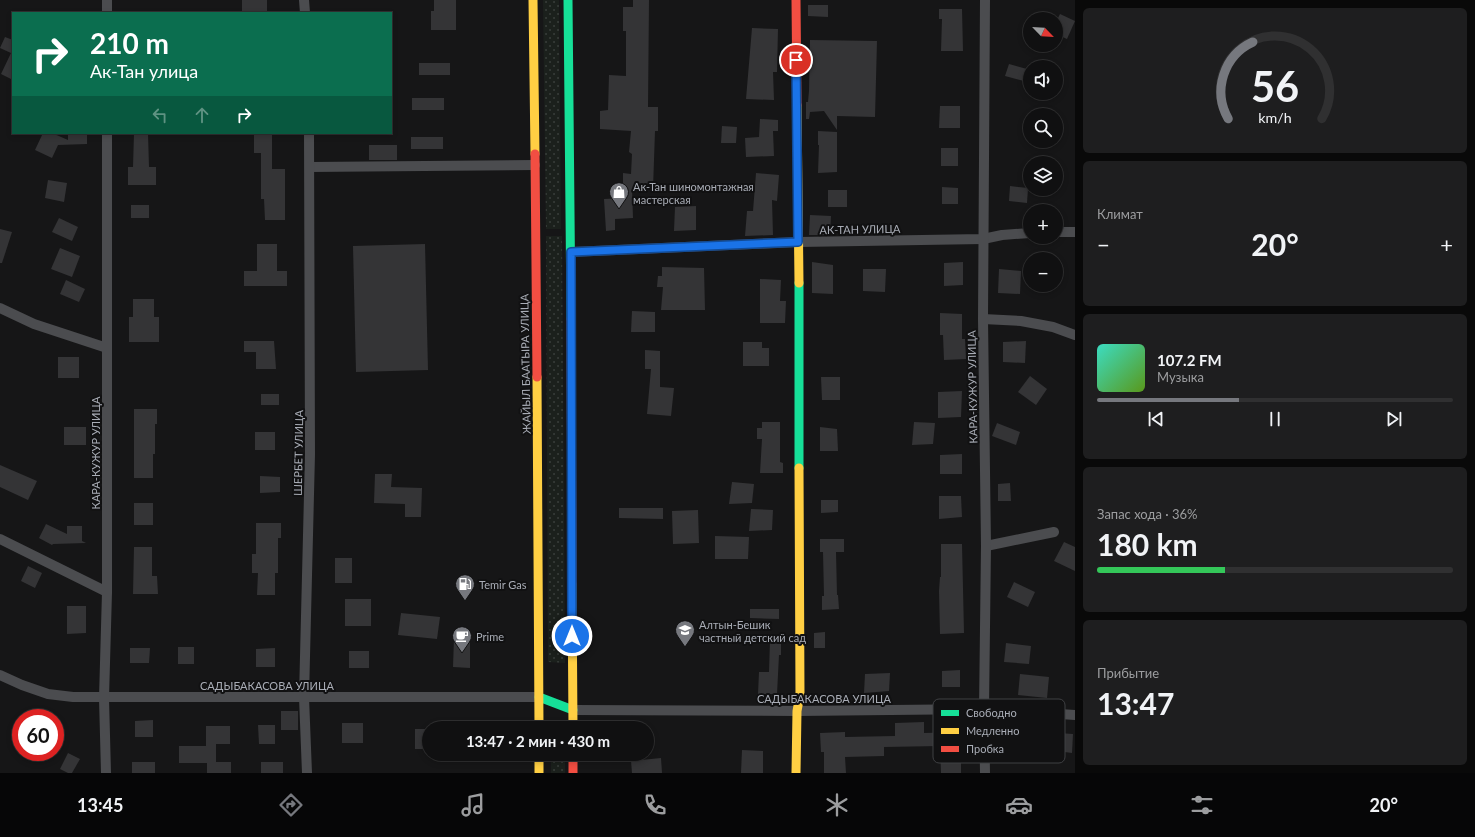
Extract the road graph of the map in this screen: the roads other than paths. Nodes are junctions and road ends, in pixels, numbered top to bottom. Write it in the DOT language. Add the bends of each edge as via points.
graph roads {
  1 [pos="107,0"];
  2 [pos="304,0"];
  3 [pos="533,0"];
  4 [pos="568,0"];
  5 [pos="796,0"];
  6 [pos="985,0"];
  7 [pos="107,12"];
  8 [pos="305,12"];
  9 [pos="107,134"];
  10 [pos="308,134"];
  11 [pos="535,165"];
  12 [pos="310,167"];
  13 [pos="1063,232"];
  14 [pos="1075,232"];
  15 [pos="1023,234"];
  16 [pos="983,239"];
  17 [pos="798,242"];
  18 [pos="571,252"];
  19 [pos="0,308"];
  20 [pos="983,319"];
  21 [pos="1075,335"];
  22 [pos="107,348"];
  23 [pos="1054,532"];
  24 [pos="0,538"];
  25 [pos="986,546"];
  26 [pos="107,592"];
  27 [pos="0,675"];
  28 [pos="304,697"];
  29 [pos="104,698"];
  30 [pos="539,698"];
  31 [pos="984,699"];
  32 [pos="573,710"];
  33 [pos="933,710"];
  34 [pos="797,711"];
  35 [pos="1065,714"];
  36 [pos="1075,715"];
  37 [pos="539,721"];
  38 [pos="573,721"];
  39 [pos="539,761"];
  40 [pos="573,761"];
  41 [pos="985,763"];
  42 [pos="106,773"];
  43 [pos="307,773"];
  44 [pos="539,773"];
  45 [pos="573,773"];
  46 [pos="796,773"];
  47 [pos="985,773"];
  1 -- 7 [label="street"];
  2 -- 8 [label="street"];
  3 -- 11 [label="main road, ЖАЙЫЛ БААТЫРА УЛИЦА"];
  4 -- 18 [label="main road"];
  5 -- 17 [label="main road"];
  6 -- 16 [label="street, КАРА-КУЖУР УЛИЦА"];
  9 -- 22 [label="street, КАРА-КУЖУР УЛИЦА"];
  10 -- 12 [label="street, ШЕРБЕТ УЛИЦА"];
  11 -- 12 [label="street"];
  11 -- 30 [label="main road, ЖАЙЫЛ БААТЫРА УЛИЦА"];
  12 -- 28 [label="street, ШЕРБЕТ УЛИЦА" via="310,454"];
  13 -- 14 [label="street"];
  15 -- 16 [label="street, АК-ТАН УЛИЦА"];
  16 -- 17 [label="street, АК-ТАН УЛИЦА"];
  16 -- 20 [label="street, КАРА-КУЖУР УЛИЦА"];
  17 -- 18 [label="street, АК-ТАН УЛИЦА"];
  17 -- 34 [label="main road" via="800,695"];
  18 -- 32 [label="main road"];
  19 -- 22 [label="street" via="34,324"];
  20 -- 21 [label="street" via="1021,321 1053,327"];
  20 -- 25 [label="street, КАРА-КУЖУР УЛИЦА"];
  22 -- 26 [label="street, КАРА-КУЖУР УЛИЦА"];
  23 -- 25 [label="street"];
  24 -- 26 [label="street"];
  25 -- 31 [label="street, КАРА-КУЖУР УЛИЦА"];
  26 -- 29 [label="street, КАРА-КУЖУР УЛИЦА"];
  27 -- 29 [label="street, САДЫБАКАСОВА УЛИЦА" via="48,694 73,698"];
  28 -- 29 [label="street, САДЫБАКАСОВА УЛИЦА"];
  28 -- 30 [label="street, САДЫБАКАСОВА УЛИЦА"];
  28 -- 43 [label="street, ШЕРБЕТ УЛИЦА"];
  29 -- 42 [label="street, КАРА-КУЖУР УЛИЦА"];
  30 -- 32 [label="main road"];
  30 -- 37 [label="main road, ЖАЙЫЛ БААТЫРА УЛИЦА"];
  32 -- 34 [label="street, САДЫБАКАСОВА УЛИЦА"];
  32 -- 38 [label="main road"];
  33 -- 34 [label="street, САДЫБАКАСОВА УЛИЦА"];
  34 -- 46 [label="main road"];
  35 -- 36 [label="street, САДЫБАКАСОВА УЛИЦА"];
  39 -- 44 [label="main road"];
  40 -- 45 [label="main road"];
  41 -- 47 [label="street, КАРА-КУЖУР УЛИЦА"];
}
